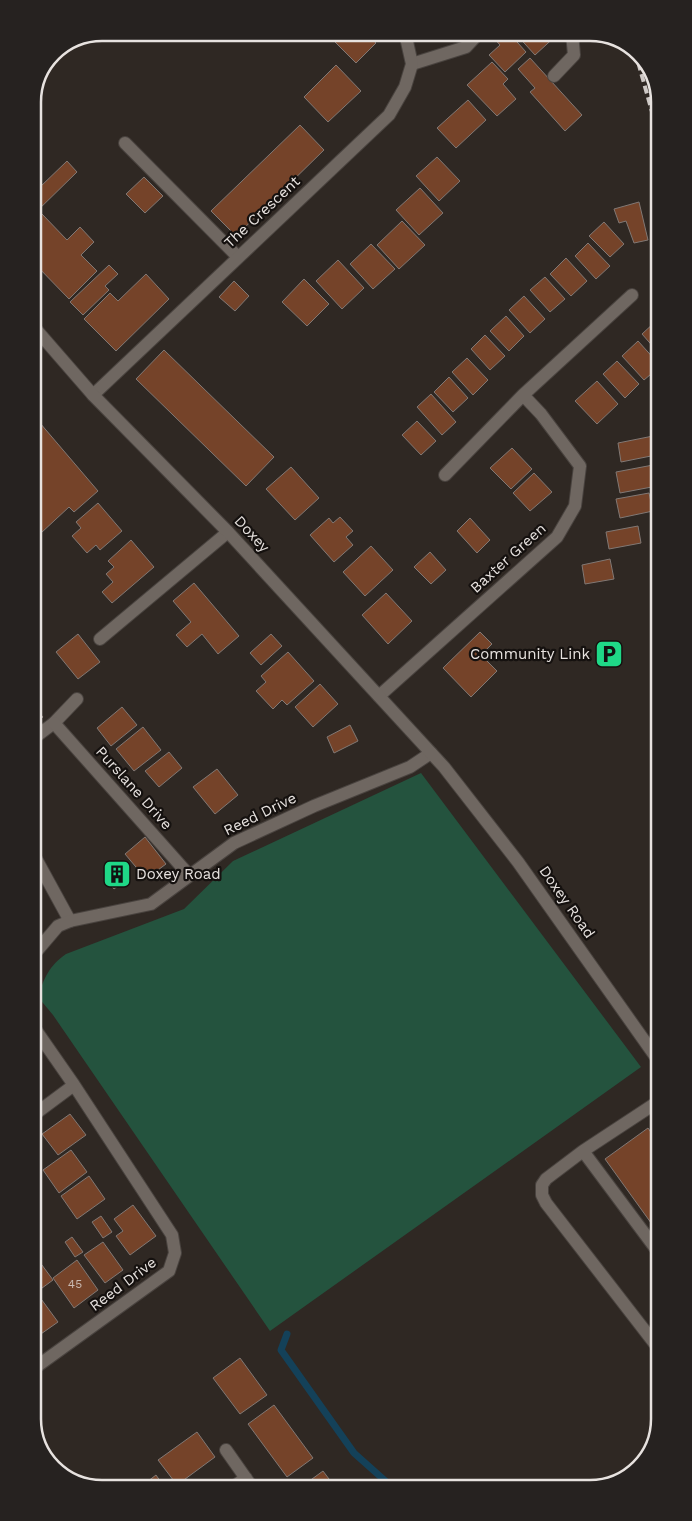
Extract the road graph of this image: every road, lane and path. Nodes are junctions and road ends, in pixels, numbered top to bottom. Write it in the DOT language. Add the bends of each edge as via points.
graph roads {
  1 [pos="407,41"];
  2 [pos="472,41"];
  3 [pos="573,41"];
  4 [pos="412,64"];
  5 [pos="554,76"];
  6 [pos="126,143"];
  7 [pos="238,257"];
  8 [pos="632,295"];
  9 [pos="41,335"];
  10 [pos="93,395"];
  11 [pos="523,395"];
  12 [pos="445,475"];
  13 [pos="228,532"];
  14 [pos="100,639"];
  15 [pos="379,696"];
  16 [pos="77,699"];
  17 [pos="54,723"];
  18 [pos="41,733"];
  19 [pos="431,753"];
  20 [pos="444,767"];
  21 [pos="41,869"];
  22 [pos="189,875"];
  23 [pos="70,921"];
  24 [pos="41,946"];
  25 [pos="41,1038"];
  26 [pos="651,1050"];
  27 [pos="74,1086"];
  28 [pos="651,1106"];
  29 [pos="41,1110"];
  30 [pos="583,1152"];
  31 [pos="651,1242"];
  32 [pos="651,1339"];
  33 [pos="41,1363"];
  34 [pos="226,1450"];
  35 [pos="247,1480"];
  1 -- 4 [label="street, The Crescent"];
  2 -- 4 [label="street" via="466,47"];
  3 -- 5 [label="street" via="574,55"];
  4 -- 7 [label="street, The Crescent" via="405,88 390,115"];
  6 -- 7 [label="street"];
  7 -- 10 [label="street, The Crescent"];
  8 -- 11 [label="street"];
  9 -- 10 [label="street, Doxey"];
  10 -- 13 [label="street, Doxey"];
  11 -- 12 [label="street"];
  11 -- 15 [label="street, Baxter Green" via="580,466 575,506 557,537"];
  13 -- 14 [label="street"];
  13 -- 15 [label="street, Doxey"];
  15 -- 19 [label="street, Doxey"];
  16 -- 17 [label="street"];
  17 -- 18 [label="street"];
  17 -- 22 [label="street, Purslane Drive"];
  19 -- 20 [label="street, Doxey"];
  19 -- 22 [label="street, Reed Drive" via="410,767 234,843"];
  20 -- 26 [label="street, Doxey Road" via="518,862"];
  21 -- 23 [label="street"];
  22 -- 23 [label="street, Reed Drive" via="151,904"];
  23 -- 24 [label="street, Reed Drive" via="58,926"];
  25 -- 27 [label="street, Reed Drive"];
  27 -- 29 [label="street"];
  27 -- 33 [label="street, Reed Drive" via="172,1235 175,1253 169,1271"];
  28 -- 30 [label="street"];
  30 -- 31 [label="street"];
  30 -- 32 [label="street" via="546,1179 542,1195"];
  34 -- 35 [label="street"];
}
